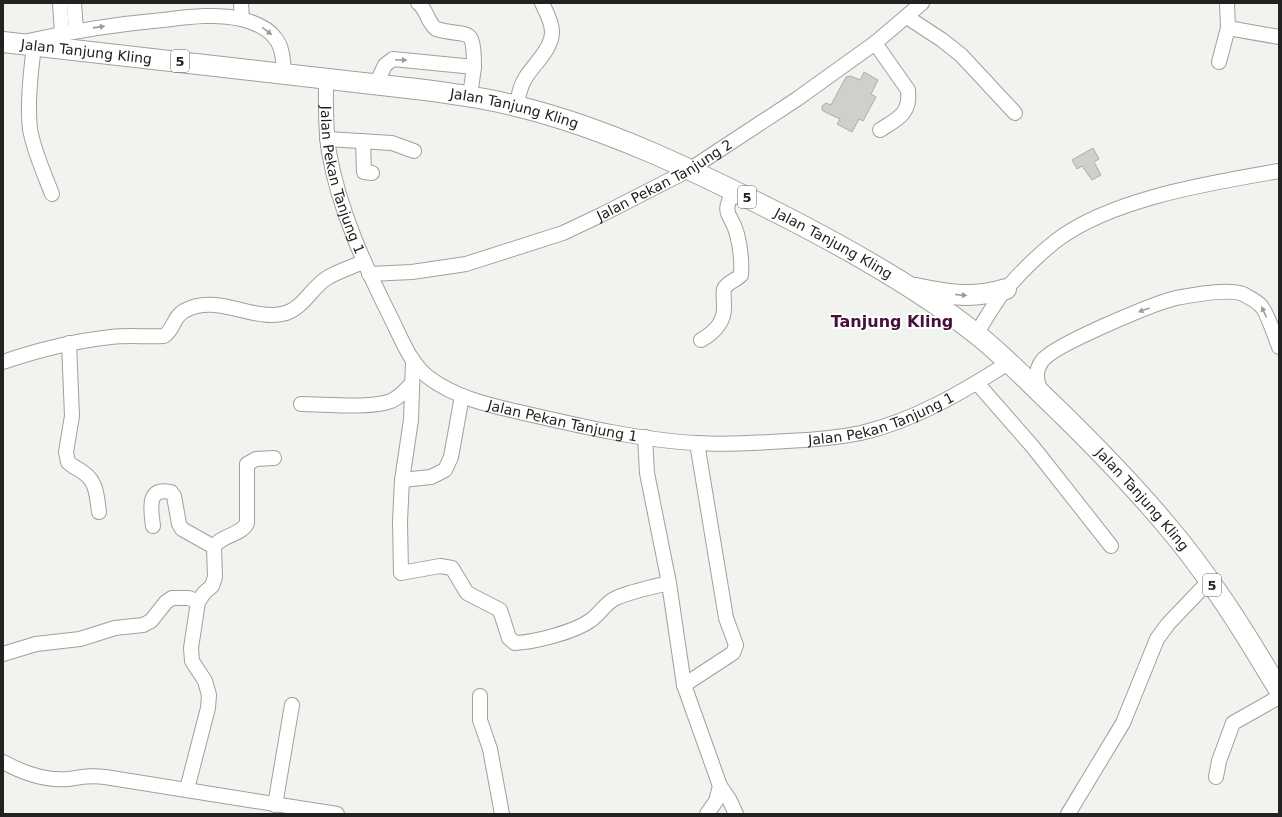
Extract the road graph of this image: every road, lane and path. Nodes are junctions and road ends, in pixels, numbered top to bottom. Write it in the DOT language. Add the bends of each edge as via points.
graph roads {
  1 [pos="60,3"];
  2 [pos="74,3"];
  3 [pos="241,3"];
  4 [pos="418,3"];
  5 [pos="542,3"];
  6 [pos="922,3"];
  7 [pos="1227,3"];
  8 [pos="907,17"];
  9 [pos="242,19"];
  10 [pos="1228,28"];
  11 [pos="76,30"];
  12 [pos="62,33"];
  13 [pos="1279,36"];
  14 [pos="19,43"];
  15 [pos="875,43"];
  16 [pos="1219,62"];
  17 [pos="474,67"];
  18 [pos="284,72"];
  19 [pos="326,78"];
  20 [pos="376,84"];
  21 [pos="470,96"];
  22 [pos="517,106"];
  23 [pos="1015,113"];
  24 [pos="880,130"];
  25 [pos="327,139"];
  26 [pos="363,141"];
  27 [pos="414,151"];
  28 [pos="690,170"];
  29 [pos="1279,170"];
  30 [pos="372,173"];
  31 [pos="734,190"];
  32 [pos="52,194"];
  33 [pos="366,268"];
  34 [pos="908,287"];
  35 [pos="1006,289"];
  36 [pos="976,334"];
  37 [pos="701,340"];
  38 [pos="69,343"];
  39 [pos="1279,348"];
  40 [pos="413,361"];
  41 [pos="3,362"];
  42 [pos="1008,363"];
  43 [pos="412,383"];
  44 [pos="977,383"];
  45 [pos="1041,393"];
  46 [pos="462,396"];
  47 [pos="301,404"];
  48 [pos="645,437"];
  49 [pos="697,443"];
  50 [pos="274,458"];
  51 [pos="402,480"];
  52 [pos="99,512"];
  53 [pos="153,526"];
  54 [pos="1111,546"];
  55 [pos="214,547"];
  56 [pos="1209,581"];
  57 [pos="669,582"];
  58 [pos="198,602"];
  59 [pos="3,654"];
  60 [pos="684,685"];
  61 [pos="1279,690"];
  62 [pos="480,696"];
  63 [pos="1279,697"];
  64 [pos="292,706"];
  65 [pos="3,762"];
  66 [pos="1216,777"];
  67 [pos="720,786"];
  68 [pos="187,789"];
  69 [pos="275,805"];
  70 [pos="337,814"];
  71 [pos="502,814"];
  72 [pos="707,814"];
  73 [pos="736,814"];
  74 [pos="1068,814"];
  1 -- 12 [label="street"];
  2 -- 11 [label="street"];
  3 -- 9 [label="street"];
  4 -- 17 [label="street" via="436,29 470,35 474,44"];
  5 -- 22 [label="street" via="551,25 551,38 525,78 518,94"];
  6 -- 8 [label="street, Jalan Pekan Tanjung 2"];
  7 -- 10 [label="street"];
  8 -- 15 [label="street, Jalan Pekan Tanjung 2"];
  8 -- 23 [label="street" via="961,55"];
  11 -- 9 [label="street, one-way" via="203,16"];
  9 -- 18 [label="street, one-way" via="266,29 276,38 281,48"];
  10 -- 13 [label="street"];
  10 -- 16 [label="street"];
  11 -- 12 [label="street"];
  12 -- 14 [label="street"];
  14 -- 18 [label="highway, Jalan Tanjung Kling / 5"];
  14 -- 32 [label="street" via="30,77 30,125 36,151"];
  15 -- 24 [label="street" via="908,90 909,98 904,112"];
  15 -- 28 [label="street, Jalan Pekan Tanjung 2" via="797,99"];
  20 -- 17 [label="street, one-way" via="385,64 393,60"];
  17 -- 21 [label="street"];
  18 -- 19 [label="highway, Jalan Tanjung Kling / 5"];
  19 -- 20 [label="highway, Jalan Tanjung Kling / 5"];
  19 -- 25 [label="street, Jalan Pekan Tanjung 1"];
  20 -- 21 [label="highway, Jalan Tanjung Kling / 5"];
  21 -- 22 [label="highway, Jalan Tanjung Kling / 5"];
  22 -- 28 [label="highway, Jalan Tanjung Kling / 5" via="596,130"];
  25 -- 26 [label="street"];
  25 -- 33 [label="street, Jalan Pekan Tanjung 1" via="334,178"];
  26 -- 27 [label="street" via="392,142"];
  26 -- 30 [label="street" via="364,172"];
  28 -- 31 [label="highway, Jalan Tanjung Kling / 5"];
  28 -- 33 [label="street, Jalan Pekan Tanjung 2" via="563,233 466,264 412,272"];
  29 -- 35 [label="street" via="1169,194 1103,214 1058,239"];
  31 -- 34 [label="highway, Jalan Tanjung Kling / 5" via="803,226"];
  31 -- 37 [label="street" via="728,201 727,215 737,233 741,275 724,290 724,311 718,328"];
  33 -- 38 [label="street" via="327,278 297,307 285,313 270,314 221,305 197,307 179,314 169,333 164,336 112,337"];
  33 -- 40 [label="street, Jalan Pekan Tanjung 1"];
  34 -- 35 [label="highway, one-way" via="967,296 987,295"];
  34 -- 36 [label="highway, Jalan Tanjung Kling / 5"];
  35 -- 36 [label="street"];
  36 -- 42 [label="highway, Jalan Tanjung Kling / 5"];
  38 -- 41 [label="street"];
  38 -- 52 [label="street" via="72,416 66,452 68,462 85,473 93,482"];
  39 -- 45 [label="street, one-way" via="1262,306 1241,293 1211,292 1175,298 1074,340 1047,355 1036,378"];
  40 -- 43 [label="street"];
  40 -- 46 [label="street, Jalan Pekan Tanjung 1" via="428,377"];
  42 -- 44 [label="street, Jalan Pekan Tanjung 1"];
  42 -- 45 [label="highway, Jalan Tanjung Kling / 5"];
  43 -- 47 [label="street" via="397,398 379,404"];
  43 -- 51 [label="street" via="412,420"];
  44 -- 49 [label="street, Jalan Pekan Tanjung 1" via="912,415 862,433 804,440"];
  44 -- 54 [label="street" via="1033,447"];
  45 -- 56 [label="highway, Jalan Tanjung Kling / 5" via="1165,522"];
  46 -- 48 [label="street, Jalan Pekan Tanjung 1" via="563,422"];
  46 -- 51 [label="street" via="451,457 446,470 431,477"];
  48 -- 49 [label="street, Jalan Pekan Tanjung 1"];
  48 -- 57 [label="street" via="647,473"];
  49 -- 60 [label="street" via="726,618 736,645 733,653"];
  50 -- 55 [label="street" via="249,461 246,526 221,539"];
  51 -- 57 [label="street" via="401,573 440,566 452,568 467,594 500,610 508,638 515,643 574,629 591,620 605,605 616,598"];
  53 -- 55 [label="street" via="152,498 156,493 171,492 182,529"];
  55 -- 58 [label="street" via="214,581"];
  56 -- 61 [label="highway, Jalan Tanjung Kling / 5" via="1245,632"];
  56 -- 74 [label="street" via="1168,624 1158,639 1123,723"];
  57 -- 60 [label="street"];
  58 -- 59 [label="street" via="189,598 172,598 143,625 115,628 80,639 36,644"];
  58 -- 68 [label="street" via="191,648 192,661 205,681 209,694 208,708"];
  60 -- 67 [label="street"];
  62 -- 71 [label="street" via="480,720 490,749"];
  63 -- 66 [label="street" via="1233,723"];
  64 -- 69 [label="street"];
  65 -- 68 [label="street" via="16,769 44,777 69,779 91,775"];
  67 -- 72 [label="street" via="716,801"];
  67 -- 73 [label="street"];
  68 -- 69 [label="street"];
  69 -- 70 [label="street"];
}
